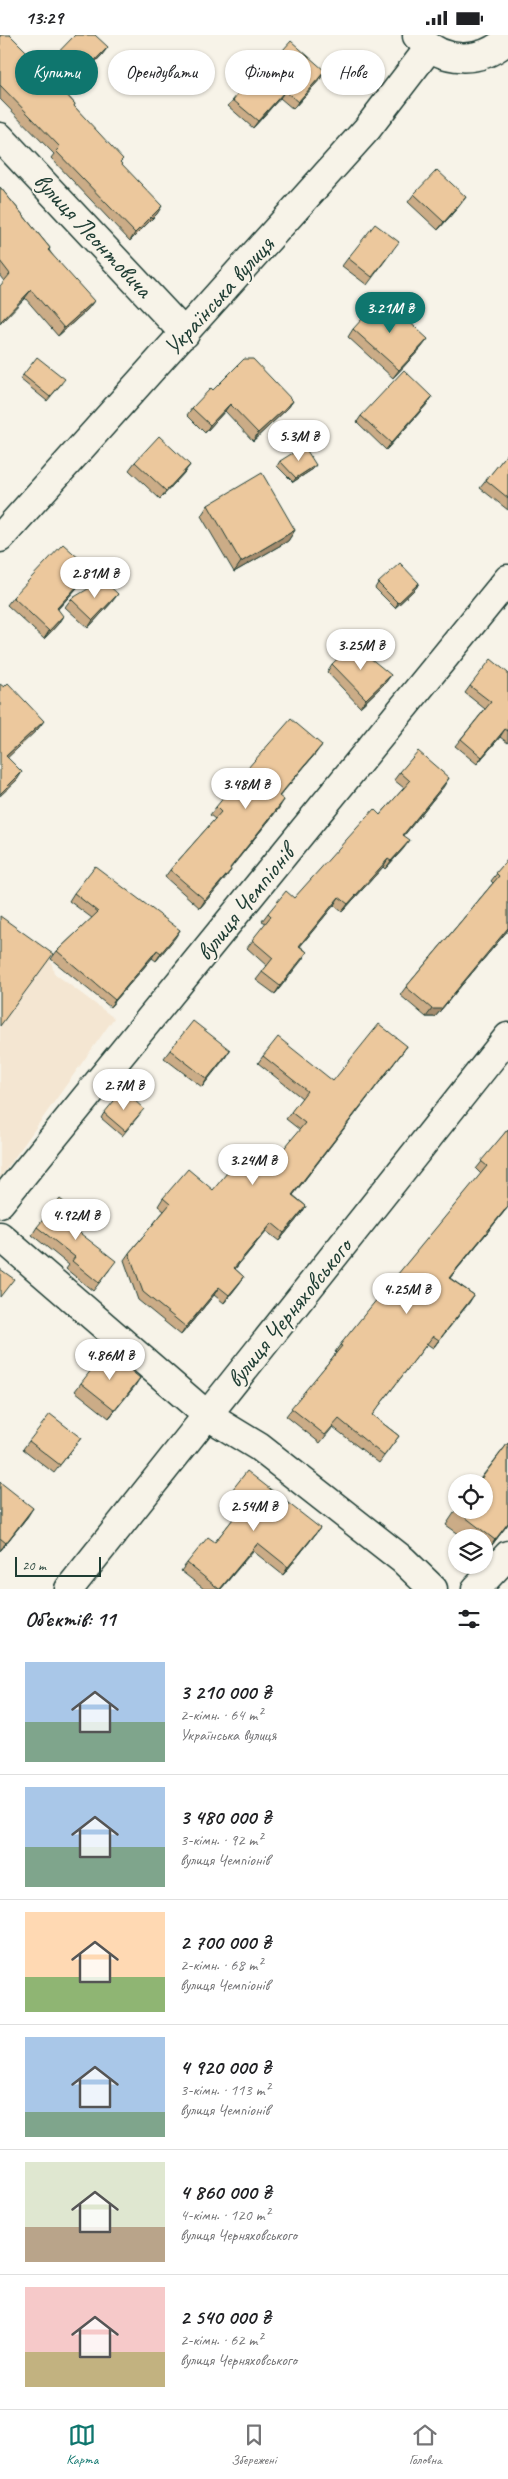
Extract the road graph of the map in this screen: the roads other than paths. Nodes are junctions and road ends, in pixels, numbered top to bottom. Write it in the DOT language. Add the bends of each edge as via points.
graph roads {
  1 [pos="423,41"];
  2 [pos="505,48"];
  3 [pos="0,137"];
  4 [pos="186,334"];
  5 [pos="0,538"];
  6 [pos="508,579"];
  7 [pos="508,1037"];
  8 [pos="0,1203"];
  9 [pos="0,1236"];
  10 [pos="208,1415"];
  11 [pos="508,1555"];
  12 [pos="69,1589"];
  13 [pos="433,1589"];
  14 [pos="476,1589"];
  1 -- 2 [label="street" via="443,55 457,58"];
  1 -- 4 [label="street, Українська вулиця" via="367,129"];
  3 -- 4 [label="street, вулиця Леонтовича"];
  4 -- 5 [label="street, Українська вулиця"];
  6 -- 8 [label="street, вулиця Чемпіонів"];
  7 -- 10 [label="street, вулиця Черняховського"];
  9 -- 10 [label="street"];
  10 -- 12 [label="street, вулиця Черняховського"];
  10 -- 13 [label="street" via="259,1447 403,1560"];
  11 -- 14 [label="street"];
}
